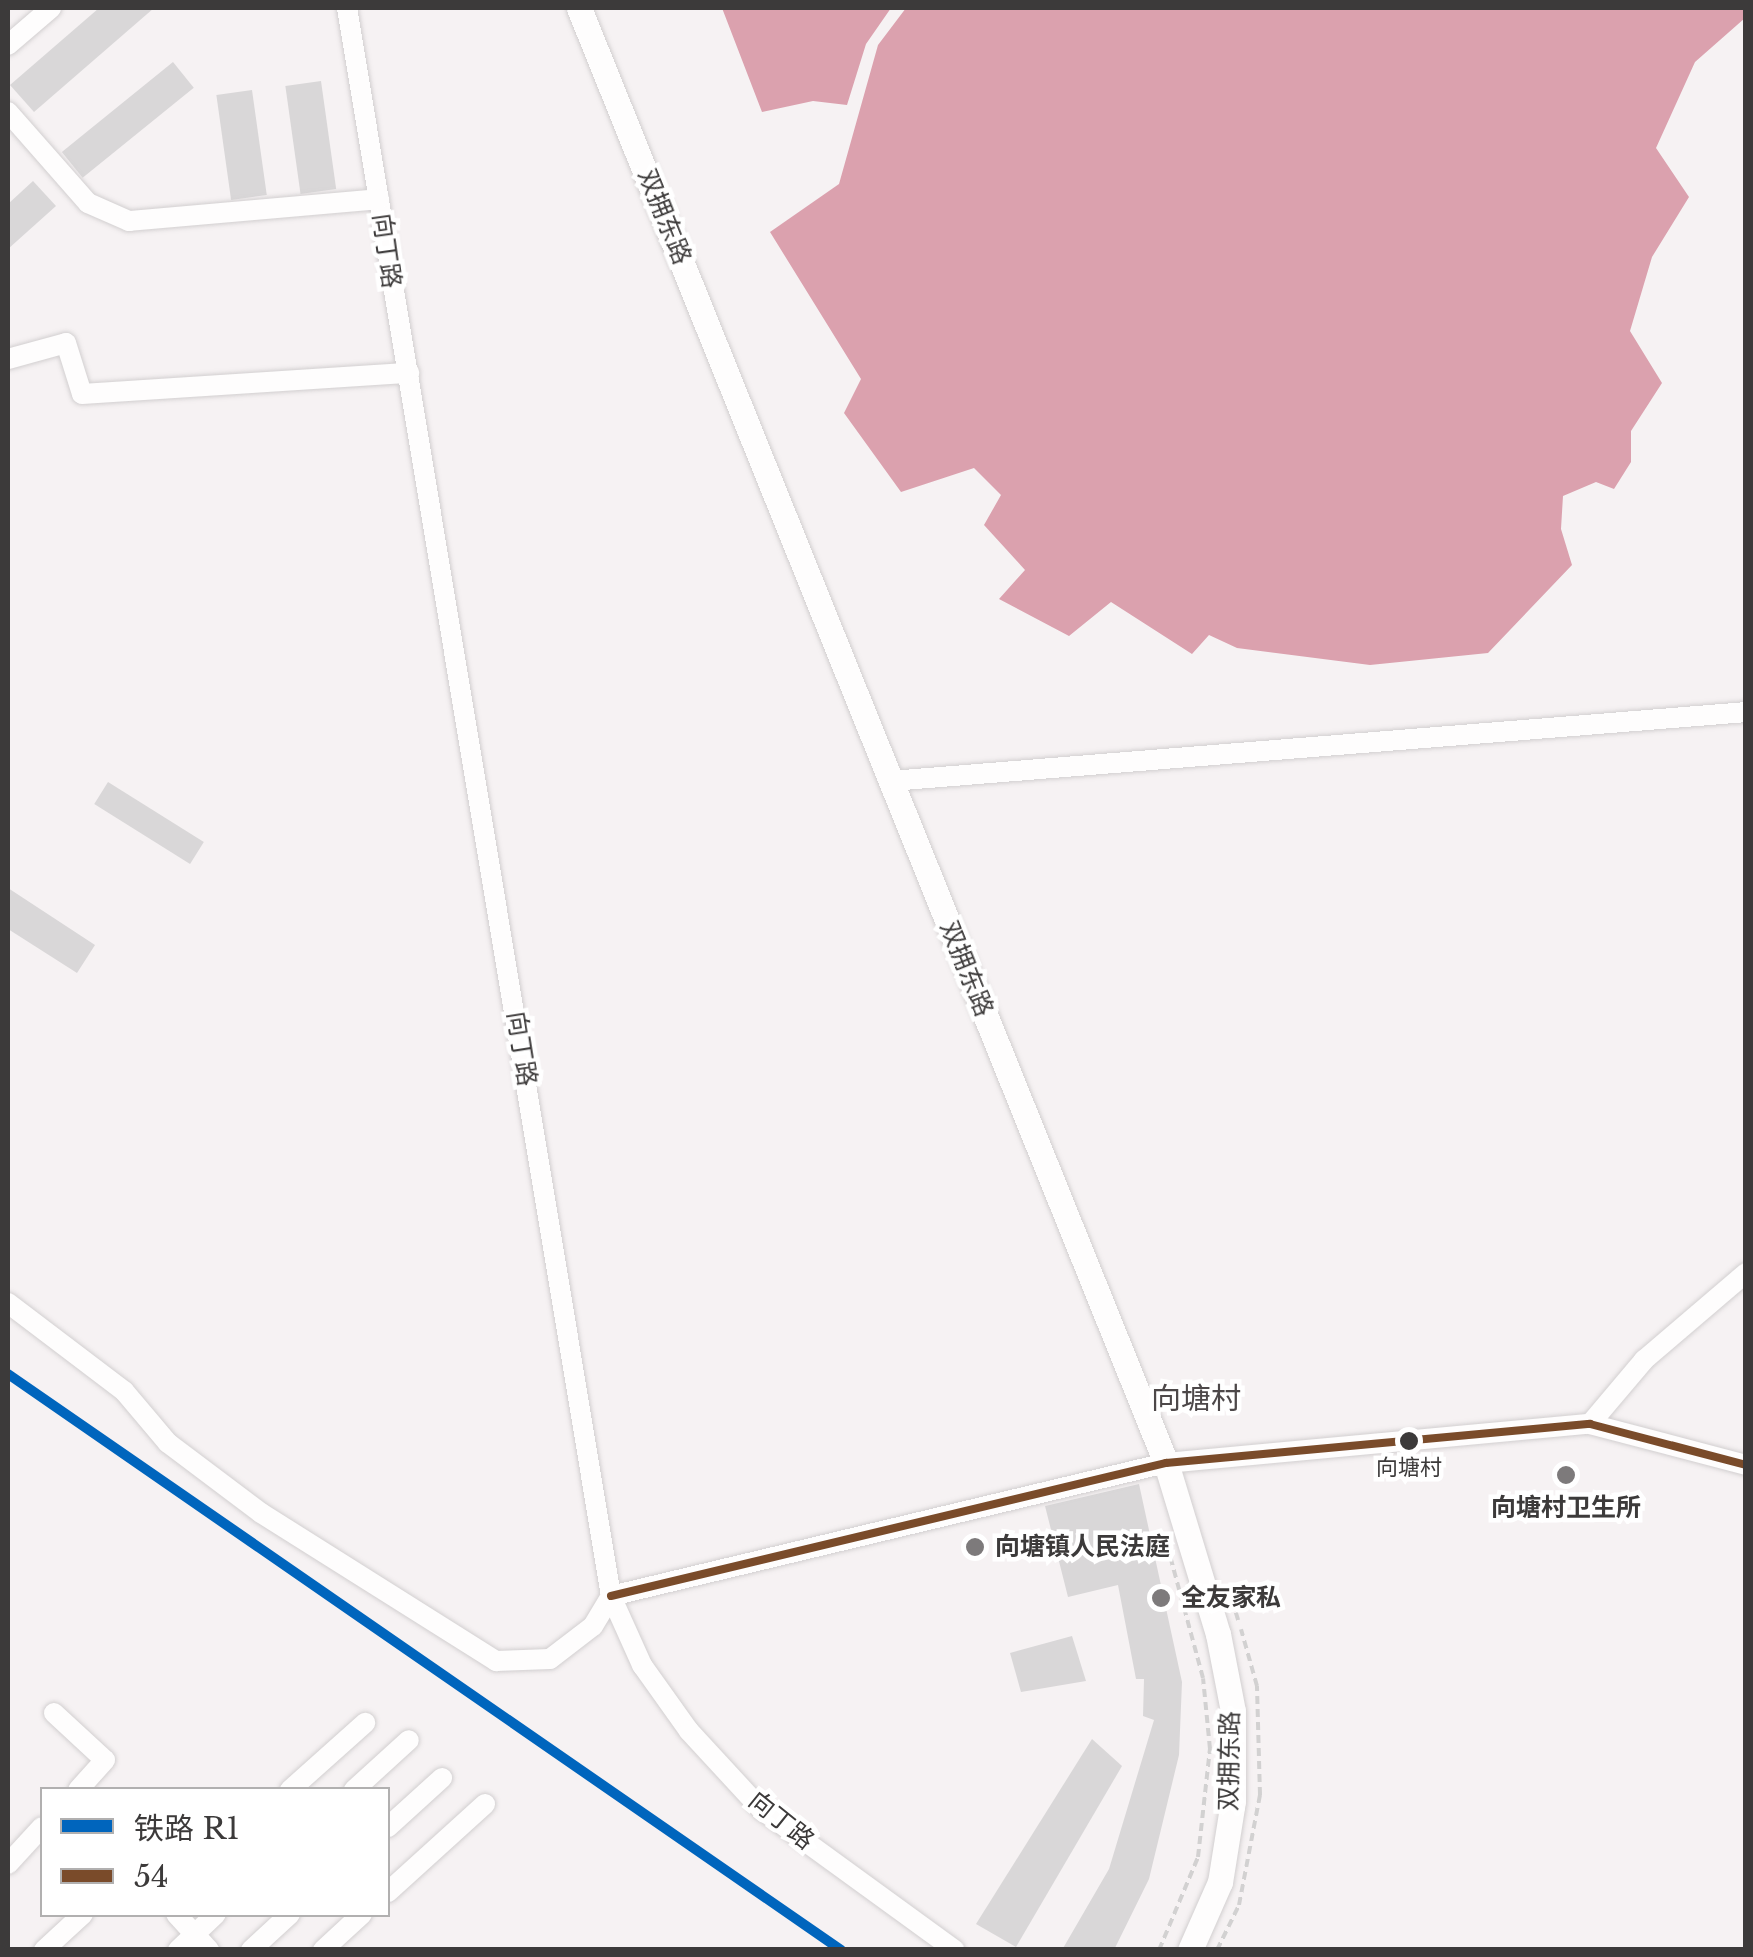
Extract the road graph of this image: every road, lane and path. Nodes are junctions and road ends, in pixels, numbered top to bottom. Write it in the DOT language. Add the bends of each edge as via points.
graph roads {
  1 [pos="51,8"];
  2 [pos="347,8"];
  3 [pos="580,8"];
  4 [pos="8,45"];
  5 [pos="8,112"];
  6 [pos="380,198"];
  7 [pos="8,359"];
  8 [pos="409,372"];
  9 [pos="1746,712"];
  10 [pos="891,781"];
  11 [pos="1746,1273"];
  12 [pos="8,1302"];
  13 [pos="1590,1424"];
  14 [pos="1166,1464"];
  15 [pos="1746,1465"];
  16 [pos="1167,1532"];
  17 [pos="611,1596"];
  18 [pos="54,1714"];
  19 [pos="365,1723"];
  20 [pos="408,1740"];
  21 [pos="442,1778"];
  22 [pos="81,1787"];
  23 [pos="293,1787"];
  24 [pos="357,1787"];
  25 [pos="484,1804"];
  26 [pos="390,1825"];
  27 [pos="40,1829"];
  28 [pos="8,1864"];
  29 [pos="390,1890"];
  30 [pos="81,1917"];
  31 [pos="179,1917"];
  32 [pos="214,1917"];
  33 [pos="287,1917"];
  34 [pos="359,1917"];
  35 [pos="202,1942"];
  36 [pos="44,1950"];
  37 [pos="178,1950"];
  38 [pos="252,1950"];
  39 [pos="323,1950"];
  40 [pos="955,1950"];
  41 [pos="1159,1950"];
  42 [pos="1190,1950"];
  1 -- 4 [label="street"];
  2 -- 6 [label="street, 向丁路"];
  3 -- 10 [label="main road, 双拥东路"];
  5 -- 6 [label="street" via="88,203 129,221"];
  6 -- 8 [label="street, 向丁路"];
  7 -- 8 [label="street" via="66,343 82,394"];
  8 -- 17 [label="street, 向丁路"];
  9 -- 10 [label="street"];
  10 -- 14 [label="main road, 双拥东路"];
  11 -- 13 [label="street" via="1644,1360"];
  12 -- 17 [label="street" via="124,1391 168,1444 316,1552 464,1646 496,1661 550,1659 593,1626"];
  13 -- 14 [label="street"];
  13 -- 15 [label="street"];
  14 -- 17 [label="street"];
  14 -- 42 [label="main road, 双拥东路" via="1233,1711 1233,1801 1220,1882"];
  16 -- 41 [label="path" via="1203,1678 1210,1749 1198,1857"];
  17 -- 40 [label="street, 向丁路" via="642,1665 690,1731 762,1810"];
  18 -- 22 [label="street" via="106,1760"];
  19 -- 23 [label="street"];
  20 -- 24 [label="street"];
  21 -- 26 [label="street"];
  25 -- 29 [label="street"];
  27 -- 28 [label="street"];
  30 -- 36 [label="street"];
  31 -- 35 [label="street"];
  32 -- 35 [label="street"];
  33 -- 38 [label="street"];
  34 -- 39 [label="street"];
  35 -- 37 [label="street"];
}
